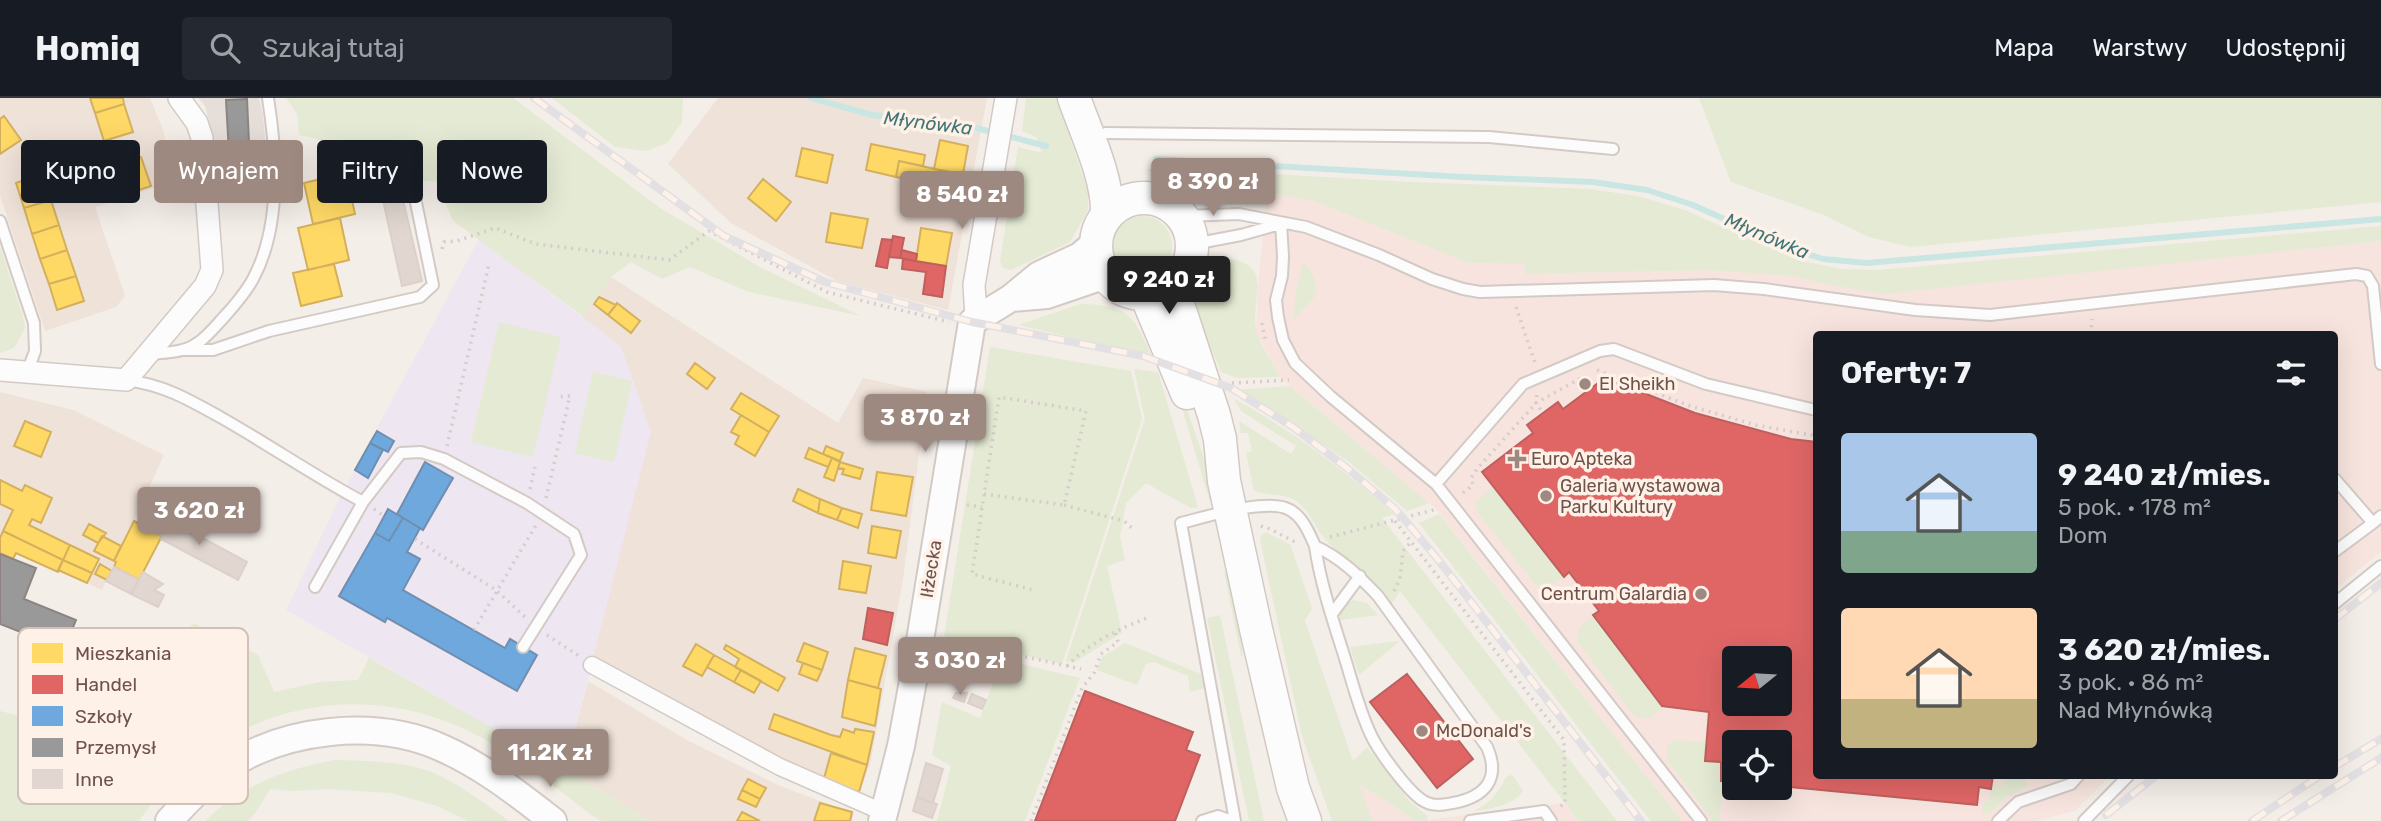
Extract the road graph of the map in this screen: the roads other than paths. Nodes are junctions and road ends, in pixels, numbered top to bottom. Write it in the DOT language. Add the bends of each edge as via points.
graph roads {
  1 [pos="179,98"];
  2 [pos="268,98"];
  3 [pos="1074,98"];
  4 [pos="1094,98"];
  5 [pos="1004,107"];
  6 [pos="1107,133"];
  7 [pos="1613,149"];
  8 [pos="1140,198"];
  9 [pos="416,203"];
  10 [pos="1107,213"];
  11 [pos="1184,216"];
  12 [pos="0,221"];
  13 [pos="1281,223"];
  14 [pos="1094,244"];
  15 [pos="1192,248"];
  16 [pos="1106,277"];
  17 [pos="1175,285"];
  18 [pos="1146,295"];
  19 [pos="1011,298"];
  20 [pos="963,320"];
  21 [pos="184,350"];
  22 [pos="149,355"];
  23 [pos="2381,364"];
  24 [pos="0,370"];
  25 [pos="27,373"];
  26 [pos="126,380"];
  27 [pos="1813,410"];
  28 [pos="2338,482"];
  29 [pos="1436,484"];
  30 [pos="363,502"];
  31 [pos="1236,506"];
  32 [pos="2377,519"];
  33 [pos="1314,544"];
  34 [pos="2338,549"];
  35 [pos="2381,566"];
  36 [pos="1360,576"];
  37 [pos="315,587"];
  38 [pos="2338,601"];
  39 [pos="1332,614"];
  40 [pos="523,647"];
  41 [pos="592,665"];
  42 [pos="248,755"];
  43 [pos="2075,779"];
  44 [pos="2125,779"];
  45 [pos="186,804"];
  46 [pos="883,817"];
  47 [pos="1512,818"];
  48 [pos="169,821"];
  49 [pos="553,821"];
  50 [pos="1202,821"];
  51 [pos="1233,821"];
  52 [pos="1305,821"];
  53 [pos="1469,821"];
  54 [pos="1551,821"];
  55 [pos="1701,821"];
  56 [pos="1998,821"];
  57 [pos="2084,821"];
  1 -- 22 [label="street" via="202,138 212,270 205,286"];
  2 -- 21 [label="lane" via="275,160 266,244 253,279 229,311 205,338"];
  3 -- 10 [label="main road" via="1104,189"];
  4 -- 6 [label="main road"];
  5 -- 20 [label="street, Iłżecka" via="974,285"];
  6 -- 7 [label="lane" via="1489,137"];
  6 -- 8 [label="main road" via="1129,187"];
  8 -- 10 [label="main road"];
  8 -- 11 [label="main road" via="1164,204"];
  9 -- 21 [label="lane" via="433,285 420,297 269,331 213,350"];
  10 -- 14 [label="main road"];
  11 -- 13 [label="lane" via="1239,214"];
  11 -- 15 [label="main road"];
  12 -- 25 [label="lane" via="34,323 35,351"];
  13 -- 15 [label="lane"];
  13 -- 23 [label="lane" via="1306,227 1432,279 1480,292 1714,285 1915,310 1990,314 2367,275 2373,286"];
  13 -- 29 [label="lane" via="1282,276 1276,300 1283,340 1295,363"];
  14 -- 16 [label="main road"];
  14 -- 19 [label="street" via="1080,256 1038,275"];
  15 -- 17 [label="main road" via="1189,264"];
  16 -- 18 [label="main road" via="1116,286"];
  16 -- 19 [label="street" via="1048,295"];
  17 -- 18 [label="main road"];
  17 -- 31 [label="main road"];
  18 -- 31 [label="main road"];
  19 -- 20 [label="street"];
  20 -- 46 [label="street, Iłżecka" via="970,327 916,665"];
  21 -- 22 [label="lane"];
  22 -- 26 [label="street"];
  24 -- 25 [label="street"];
  25 -- 26 [label="street"];
  26 -- 30 [label="lane" via="171,390"];
  27 -- 29 [label="lane" via="1706,384 1614,349 1600,351 1523,384"];
  28 -- 32 [label="lane"];
  29 -- 55 [label="lane"];
  30 -- 37 [label="lane"];
  30 -- 40 [label="lane" via="401,453 421,452 444,459 527,503 574,534 581,555"];
  31 -- 33 [label="lane" via="1281,505 1304,523"];
  31 -- 51 [label="lane" via="1181,523"];
  31 -- 52 [label="main road" via="1286,758"];
  32 -- 34 [label="lane"];
  33 -- 36 [label="lane"];
  33 -- 39 [label="lane"];
  35 -- 38 [label="lane"];
  36 -- 39 [label="lane"];
  36 -- 39 [label="lane" via="1487,747 1493,771 1487,787 1476,796 1438,805 1419,798 1372,737"];
  41 -- 46 [label="street"];
  42 -- 49 [label="street" via="312,735 374,731 419,740 461,757"];
  43 -- 56 [label="lane" via="2018,802"];
  44 -- 57 [label="lane"];
  45 -- 48 [label="street"];
  47 -- 53 [label="lane"];
  47 -- 54 [label="lane" via="1544,811"];
  50 -- 51 [label="lane" via="1218,816"];
}
